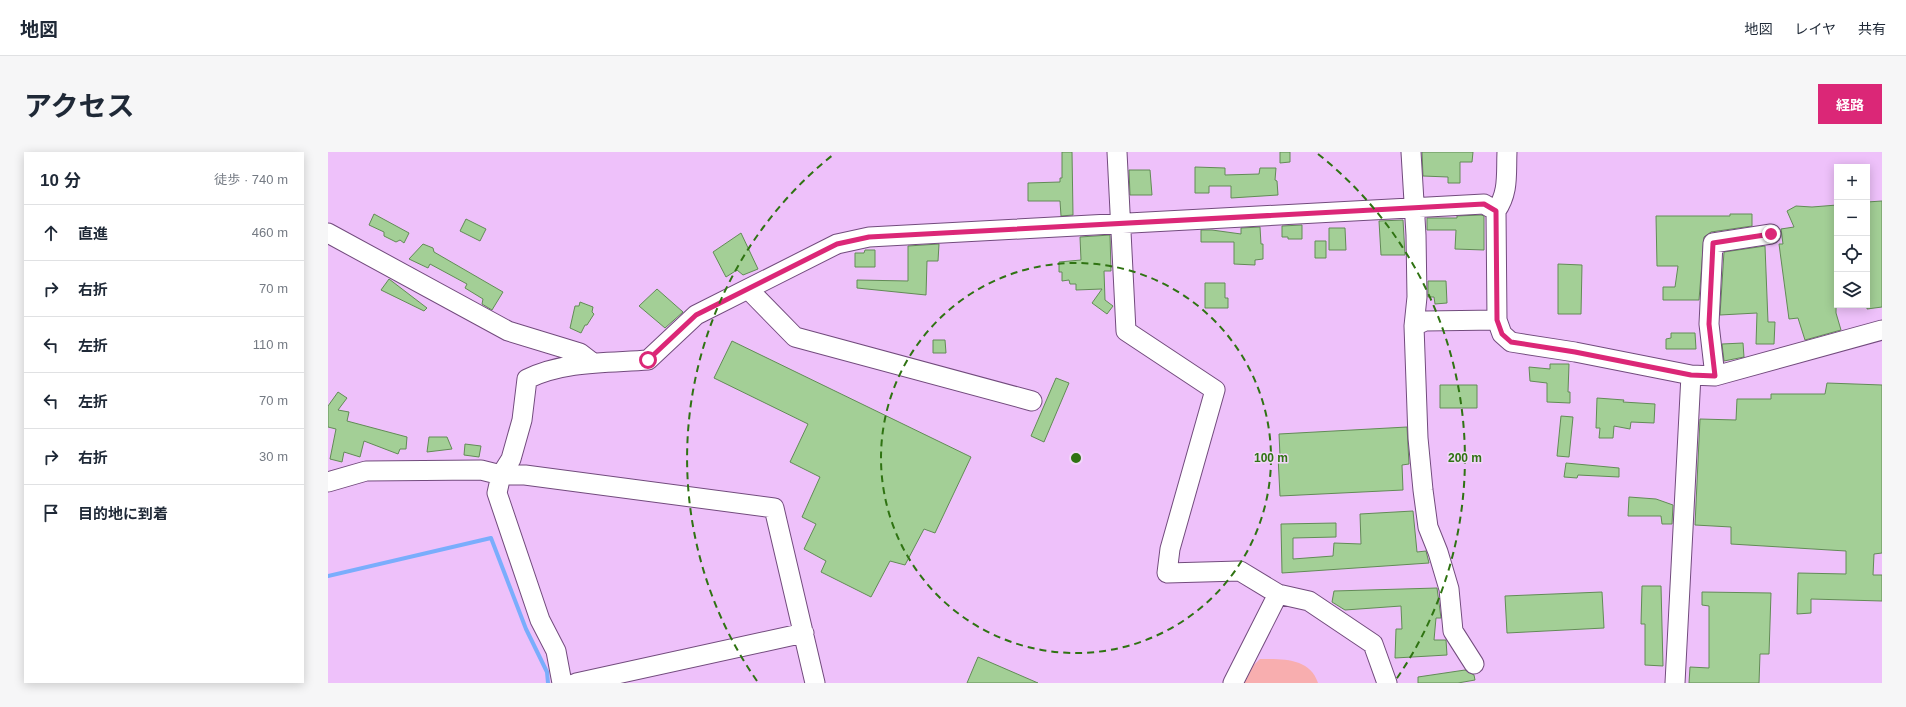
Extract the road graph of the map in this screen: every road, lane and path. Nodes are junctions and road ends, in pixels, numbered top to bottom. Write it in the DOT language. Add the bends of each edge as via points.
graph roads {
  1 [pos="1117,152"];
  2 [pos="1411,152"];
  3 [pos="1507,152"];
  4 [pos="1414,207"];
  5 [pos="1496,211"];
  6 [pos="1121,224"];
  7 [pos="328,233"];
  8 [pos="1771,234"];
  9 [pos="748,289"];
  10 [pos="1497,320"];
  11 [pos="1414,326"];
  12 [pos="1882,330"];
  13 [pos="593,363"];
  14 [pos="1691,375"];
  15 [pos="1715,376"];
  16 [pos="1032,400"];
  17 [pos="501,475"];
  18 [pos="328,482"];
  19 [pos="1278,594"];
  20 [pos="804,633"];
  21 [pos="1474,664"];
  22 [pos="562,683"];
  23 [pos="576,683"];
  24 [pos="815,683"];
  25 [pos="1233,683"];
  26 [pos="1387,683"];
  27 [pos="1675,683"];
  1 -- 6 [label="street"];
  2 -- 4 [label="street"];
  3 -- 5 [label="street" via="1506,191"];
  4 -- 5 [label="street" via="1484,204"];
  4 -- 6 [label="street"];
  4 -- 11 [label="street"];
  5 -- 10 [label="street"];
  6 -- 9 [label="street" via="869,237 837,244"];
  6 -- 19 [label="street" via="1126,331 1215,390 1170,549 1167,573 1240,571"];
  7 -- 13 [label="street" via="508,331 580,353"];
  8 -- 15 [label="street" via="1713,243 1709,324"];
  9 -- 13 [label="street" via="696,315 648,360"];
  9 -- 16 [label="street" via="795,337"];
  10 -- 11 [label="street" via="1425,321"];
  10 -- 14 [label="street" via="1502,334 1511,342"];
  11 -- 21 [label="street" via="1418,438 1427,521 1449,589 1453,631"];
  12 -- 15 [label="street"];
  13 -- 17 [label="street" via="541,372 527,379 522,420 511,459"];
  14 -- 15 [label="street"];
  14 -- 27 [label="street"];
  17 -- 18 [label="street" via="481,470 366,471"];
  17 -- 20 [label="street" via="525,475 774,508"];
  17 -- 22 [label="street" via="497,493 540,620 556,651"];
  19 -- 25 [label="street"];
  19 -- 26 [label="street" via="1309,601 1373,644"];
  20 -- 23 [label="street"];
  20 -- 24 [label="street"];
}
